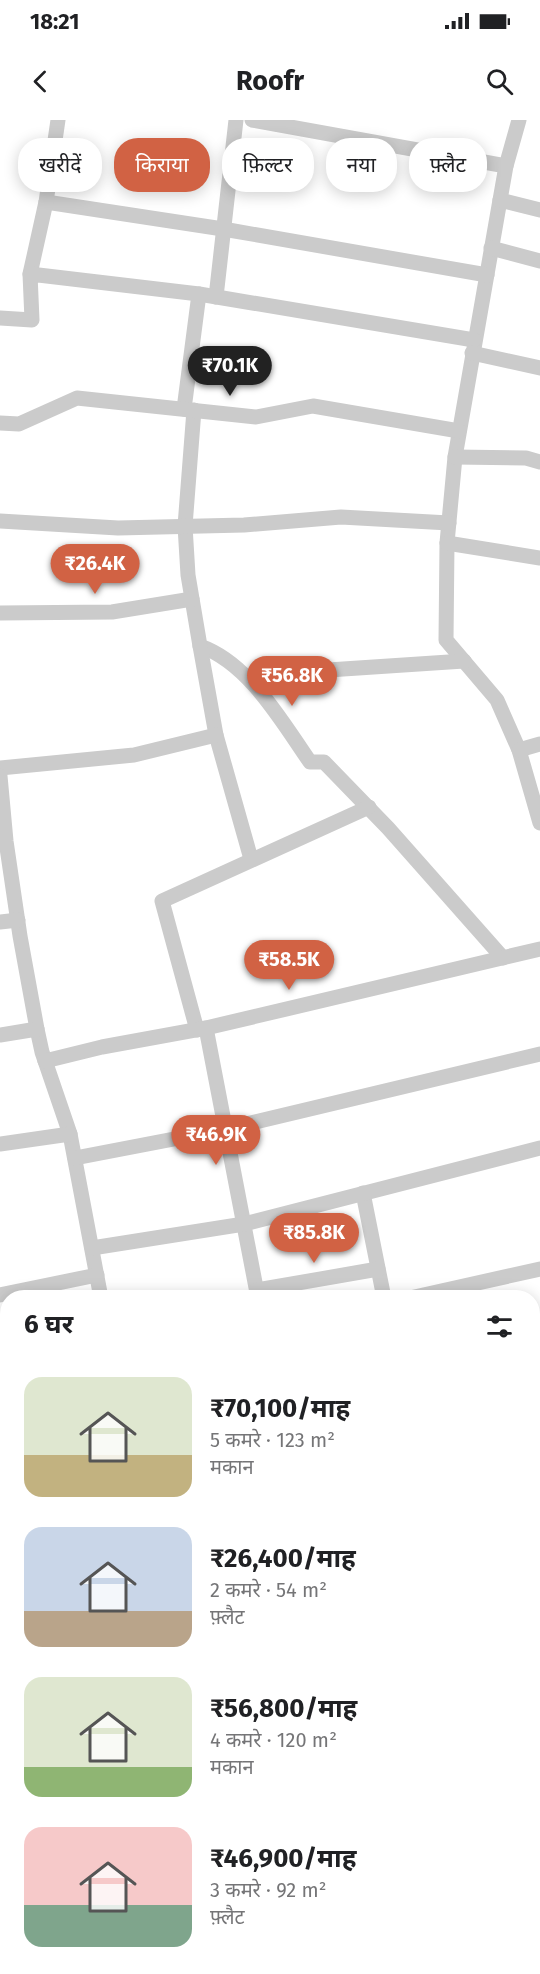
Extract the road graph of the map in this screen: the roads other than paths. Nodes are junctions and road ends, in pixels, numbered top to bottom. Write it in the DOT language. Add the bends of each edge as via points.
graph roads {
  1 [pos="58,120"];
  2 [pos="236,120"];
  3 [pos="252,120"];
  4 [pos="519,120"];
  5 [pos="506,166"];
  6 [pos="500,200"];
  7 [pos="46,202"];
  8 [pos="540,210"];
  9 [pos="223,229"];
  10 [pos="491,248"];
  11 [pos="540,261"];
  12 [pos="30,274"];
  13 [pos="487,275"];
  14 [pos="199,294"];
  15 [pos="216,297"];
  16 [pos="0,318"];
  17 [pos="473,346"];
  18 [pos="540,368"];
  19 [pos="189,410"];
  20 [pos="0,423"];
  21 [pos="459,431"];
  22 [pos="455,457"];
  23 [pos="540,462"];
  24 [pos="0,521"];
  25 [pos="449,523"];
  26 [pos="185,526"];
  27 [pos="447,543"];
  28 [pos="540,558"];
  29 [pos="192,599"];
  30 [pos="0,613"];
  31 [pos="200,646"];
  32 [pos="464,661"];
  33 [pos="254,683"];
  34 [pos="216,735"];
  35 [pos="540,744"];
  36 [pos="519,750"];
  37 [pos="0,768"];
  38 [pos="0,776"];
  39 [pos="369,807"];
  40 [pos="540,823"];
  41 [pos="4,851"];
  42 [pos="251,859"];
  43 [pos="18,920"];
  44 [pos="0,922"];
  45 [pos="540,949"];
  46 [pos="503,958"];
  47 [pos="37,1029"];
  48 [pos="202,1029"];
  49 [pos="0,1035"];
  50 [pos="540,1054"];
  51 [pos="45,1061"];
  52 [pos="226,1129"];
  53 [pos="70,1134"];
  54 [pos="0,1144"];
  55 [pos="540,1148"];
  56 [pos="75,1158"];
  57 [pos="363,1193"];
  58 [pos="244,1224"];
  59 [pos="92,1248"];
  60 [pos="378,1269"];
  61 [pos="540,1269"];
  62 [pos="97,1275"];
  63 [pos="24,1290"];
  64 [pos="100,1290"];
  65 [pos="256,1290"];
  66 [pos="276,1290"];
  67 [pos="382,1290"];
  68 [pos="446,1290"];
  1 -- 7 [label="street"];
  2 -- 9 [label="street"];
  3 -- 5 [label="street"];
  4 -- 5 [label="street"];
  5 -- 6 [label="street"];
  6 -- 8 [label="street"];
  6 -- 10 [label="street"];
  7 -- 9 [label="street"];
  7 -- 12 [label="street"];
  9 -- 13 [label="street"];
  9 -- 15 [label="street"];
  10 -- 11 [label="street"];
  10 -- 13 [label="street"];
  12 -- 14 [label="street"];
  12 -- 16 [label="street" via="32,320"];
  13 -- 17 [label="street"];
  14 -- 15 [label="street"];
  14 -- 19 [label="street"];
  15 -- 17 [label="street"];
  17 -- 18 [label="street"];
  17 -- 21 [label="street"];
  19 -- 20 [label="street" via="77,398 19,424"];
  19 -- 21 [label="street" via="256,417 313,406"];
  19 -- 26 [label="street"];
  21 -- 22 [label="street"];
  22 -- 23 [label="street" via="526,458"];
  22 -- 25 [label="street"];
  24 -- 26 [label="street" via="118,528"];
  25 -- 26 [label="street" via="341,517"];
  25 -- 27 [label="street"];
  26 -- 29 [label="street"];
  27 -- 28 [label="street"];
  27 -- 32 [label="street" via="446,640"];
  29 -- 30 [label="street" via="112,612"];
  29 -- 31 [label="street"];
  31 -- 33 [label="street" via="213,651"];
  31 -- 34 [label="street"];
  32 -- 33 [label="street" via="298,672"];
  32 -- 36 [label="street" via="497,700"];
  33 -- 39 [label="street" via="310,762 324,762"];
  34 -- 37 [label="street" via="134,755"];
  34 -- 42 [label="street"];
  35 -- 36 [label="street"];
  36 -- 40 [label="street"];
  38 -- 41 [label="street"];
  39 -- 42 [label="street"];
  39 -- 46 [label="street"];
  41 -- 43 [label="street"];
  42 -- 48 [label="street" via="162,901"];
  43 -- 44 [label="street"];
  43 -- 47 [label="street"];
  45 -- 46 [label="street"];
  46 -- 48 [label="street"];
  47 -- 49 [label="street"];
  47 -- 51 [label="street"];
  48 -- 51 [label="street"];
  48 -- 52 [label="street"];
  50 -- 52 [label="street"];
  51 -- 53 [label="street"];
  52 -- 56 [label="street"];
  52 -- 58 [label="street"];
  53 -- 54 [label="street"];
  53 -- 56 [label="street"];
  55 -- 57 [label="street"];
  56 -- 59 [label="street"];
  57 -- 58 [label="street"];
  57 -- 60 [label="street"];
  58 -- 59 [label="street"];
  58 -- 65 [label="street"];
  59 -- 62 [label="street"];
  60 -- 66 [label="street"];
  60 -- 67 [label="street"];
  61 -- 68 [label="street"];
  62 -- 63 [label="street"];
  62 -- 64 [label="street"];
}
